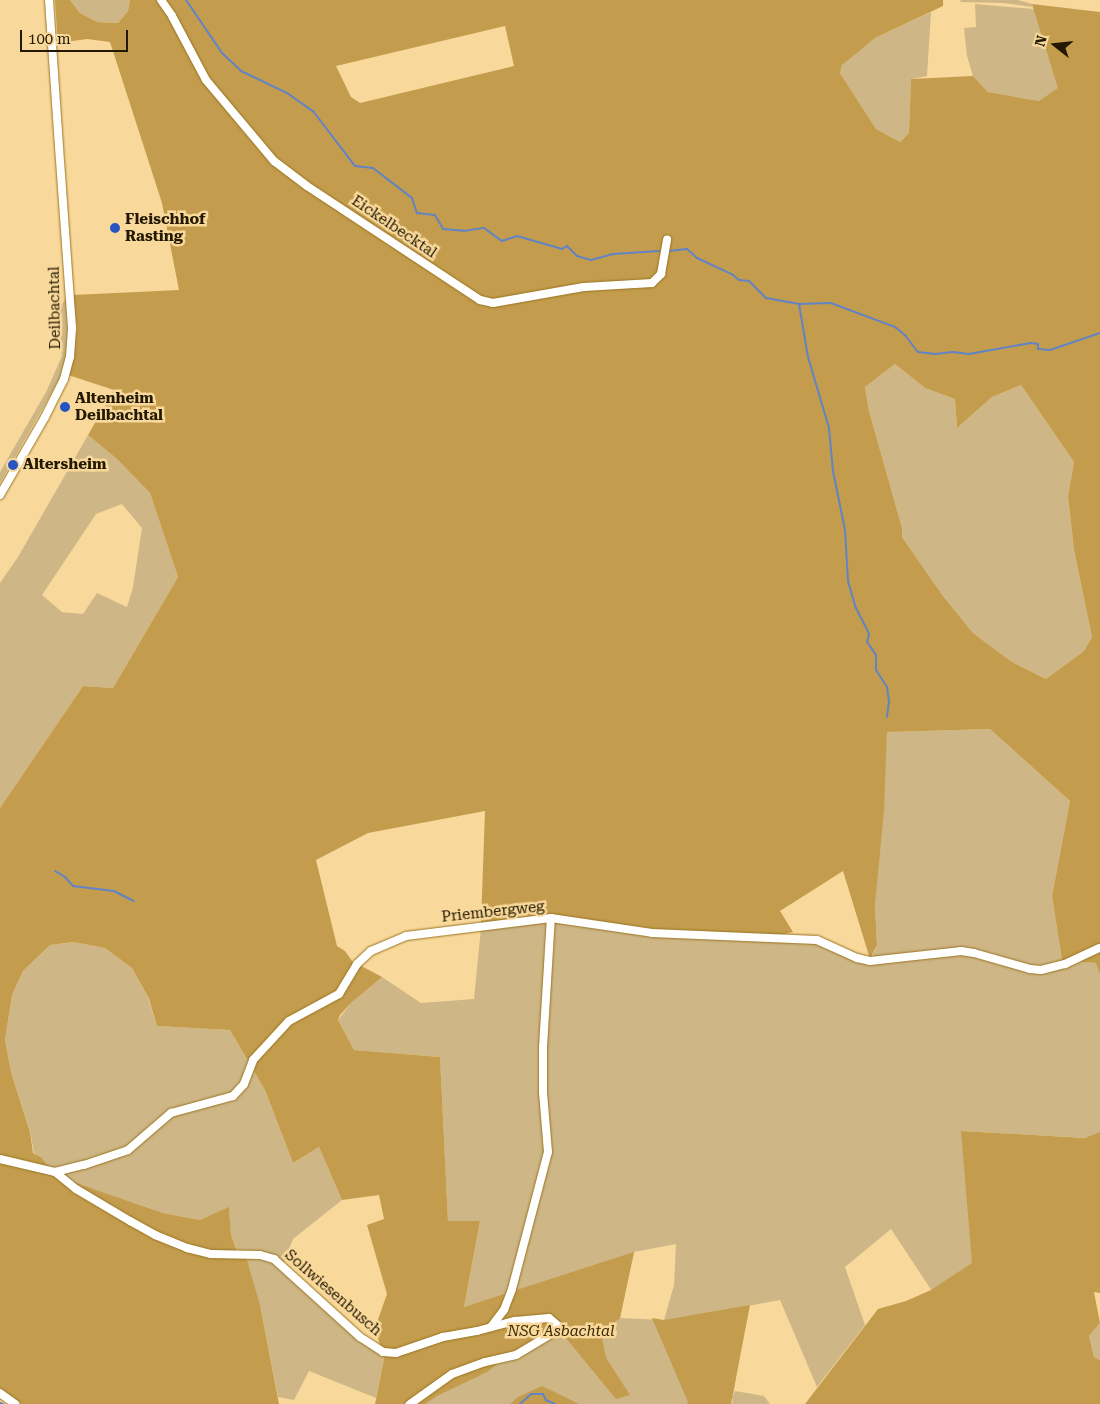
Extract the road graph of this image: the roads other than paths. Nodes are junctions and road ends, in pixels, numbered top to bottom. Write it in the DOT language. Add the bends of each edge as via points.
graph roads {
  1 [pos="49,0"];
  2 [pos="161,0"];
  3 [pos="667,240"];
  4 [pos="0,495"];
  5 [pos="551,918"];
  6 [pos="1100,948"];
  7 [pos="0,1159"];
  8 [pos="55,1172"];
  9 [pos="491,1327"];
  10 [pos="0,1393"];
  11 [pos="15,1404"];
  12 [pos="410,1404"];
  1 -- 4 [label="street, Deilbachtal" via="72,328 70,357 64,379 46,417"];
  2 -- 3 [label="street, Eickelbecktal" via="206,80 274,161 480,300 492,303 584,287 652,283 661,274"];
  5 -- 6 [label="street, Priembergweg" via="652,933 817,940 870,961 974,952 1036,970 1052,969"];
  5 -- 8 [label="street, Priembergweg" via="406,936 379,948 357,964 339,994 297,1015 264,1046 252,1062 244,1084 233,1096 171,1114 122,1153"];
  5 -- 9 [label="street" via="543,1046 548,1152 512,1289 504,1310"];
  7 -- 8 [label="street, Priembergweg"];
  8 -- 9 [label="street, Sollwiesenbusch" via="76,1189 130,1221 180,1245 211,1254 260,1255 274,1259 360,1337 383,1352 396,1353 443,1337"];
  9 -- 12 [label="street, Sollwiesenbusch" via="538,1318 554,1320 561,1328 516,1355 452,1374"];
  10 -- 11 [label="street"];
}
